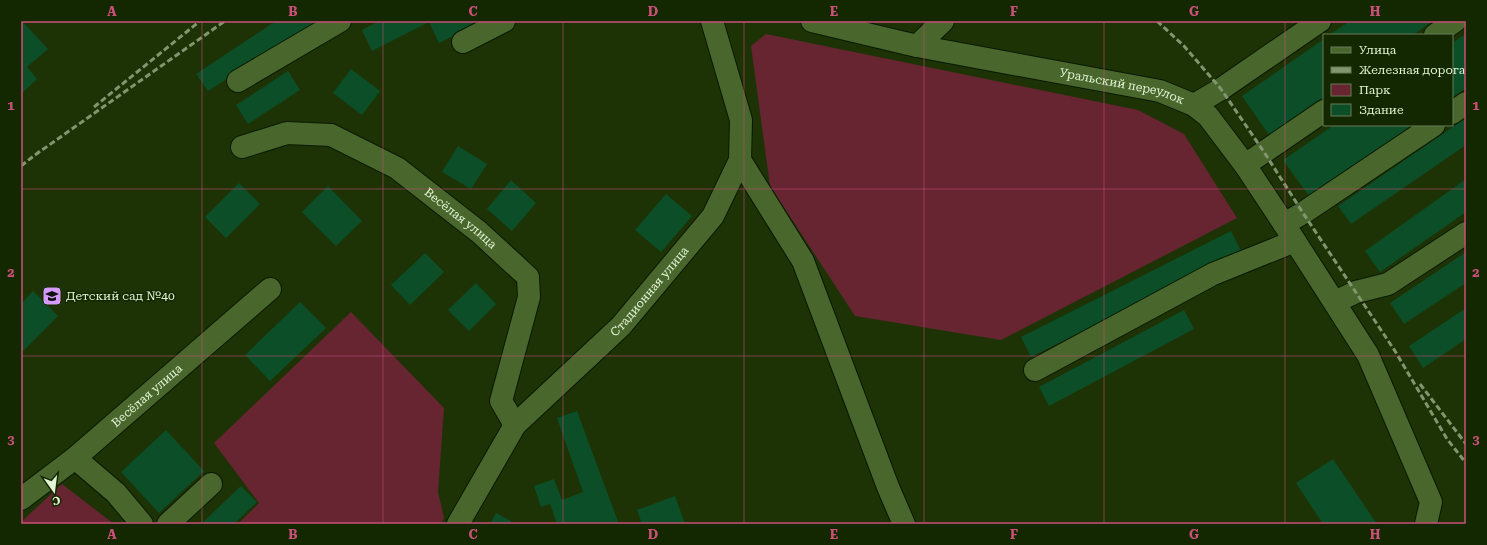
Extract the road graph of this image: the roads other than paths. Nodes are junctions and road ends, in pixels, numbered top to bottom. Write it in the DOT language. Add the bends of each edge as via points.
graph roads {
  1 [pos="340,21"];
  2 [pos="504,21"];
  3 [pos="712,21"];
  4 [pos="812,21"];
  5 [pos="943,21"];
  6 [pos="1320,21"];
  7 [pos="1455,21"];
  8 [pos="1436,34"];
  9 [pos="463,42"];
  10 [pos="917,46"];
  11 [pos="238,81"];
  12 [pos="1466,103"];
  13 [pos="1194,105"];
  14 [pos="1323,112"];
  15 [pos="1453,112"];
  16 [pos="1433,126"];
  17 [pos="242,147"];
  18 [pos="740,160"];
  19 [pos="1245,165"];
  20 [pos="1289,232"];
  21 [pos="1466,233"];
  22 [pos="270,289"];
  23 [pos="1335,302"];
  24 [pos="1035,370"];
  25 [pos="515,425"];
  26 [pos="76,458"];
  27 [pos="211,484"];
  28 [pos="21,499"];
  29 [pos="142,524"];
  30 [pos="168,524"];
  31 [pos="458,524"];
  32 [pos="904,524"];
  33 [pos="1426,524"];
  1 -- 11 [label="street"];
  2 -- 9 [label="street"];
  3 -- 18 [label="street, Стадионная улица" via="741,120"];
  4 -- 10 [label="street, Уральский переулок"];
  5 -- 10 [label="street"];
  6 -- 13 [label="street"];
  7 -- 8 [label="street"];
  10 -- 13 [label="street, Уральский переулок" via="1160,91"];
  12 -- 15 [label="street"];
  13 -- 19 [label="street, Уральский переулок" via="1208,116"];
  14 -- 19 [label="street"];
  16 -- 20 [label="street" via="1303,213"];
  17 -- 25 [label="street, Весёлая улица" via="287,133 331,135 397,168 479,232 528,277 529,297 501,402"];
  18 -- 25 [label="street, Стадионная улица" via="713,216 621,326"];
  18 -- 32 [label="street" via="803,261"];
  19 -- 20 [label="street, Уральский переулок"];
  20 -- 23 [label="street, Уральский переулок"];
  20 -- 24 [label="street"];
  21 -- 23 [label="street" via="1388,284 1356,292"];
  22 -- 26 [label="street, Весёлая улица"];
  23 -- 33 [label="street, Уральский переулок" via="1368,355 1431,502"];
  25 -- 31 [label="street, Стадионная улица"];
  26 -- 28 [label="street, Весёлая улица"];
  26 -- 29 [label="street" via="116,493"];
  27 -- 30 [label="street"];
}
